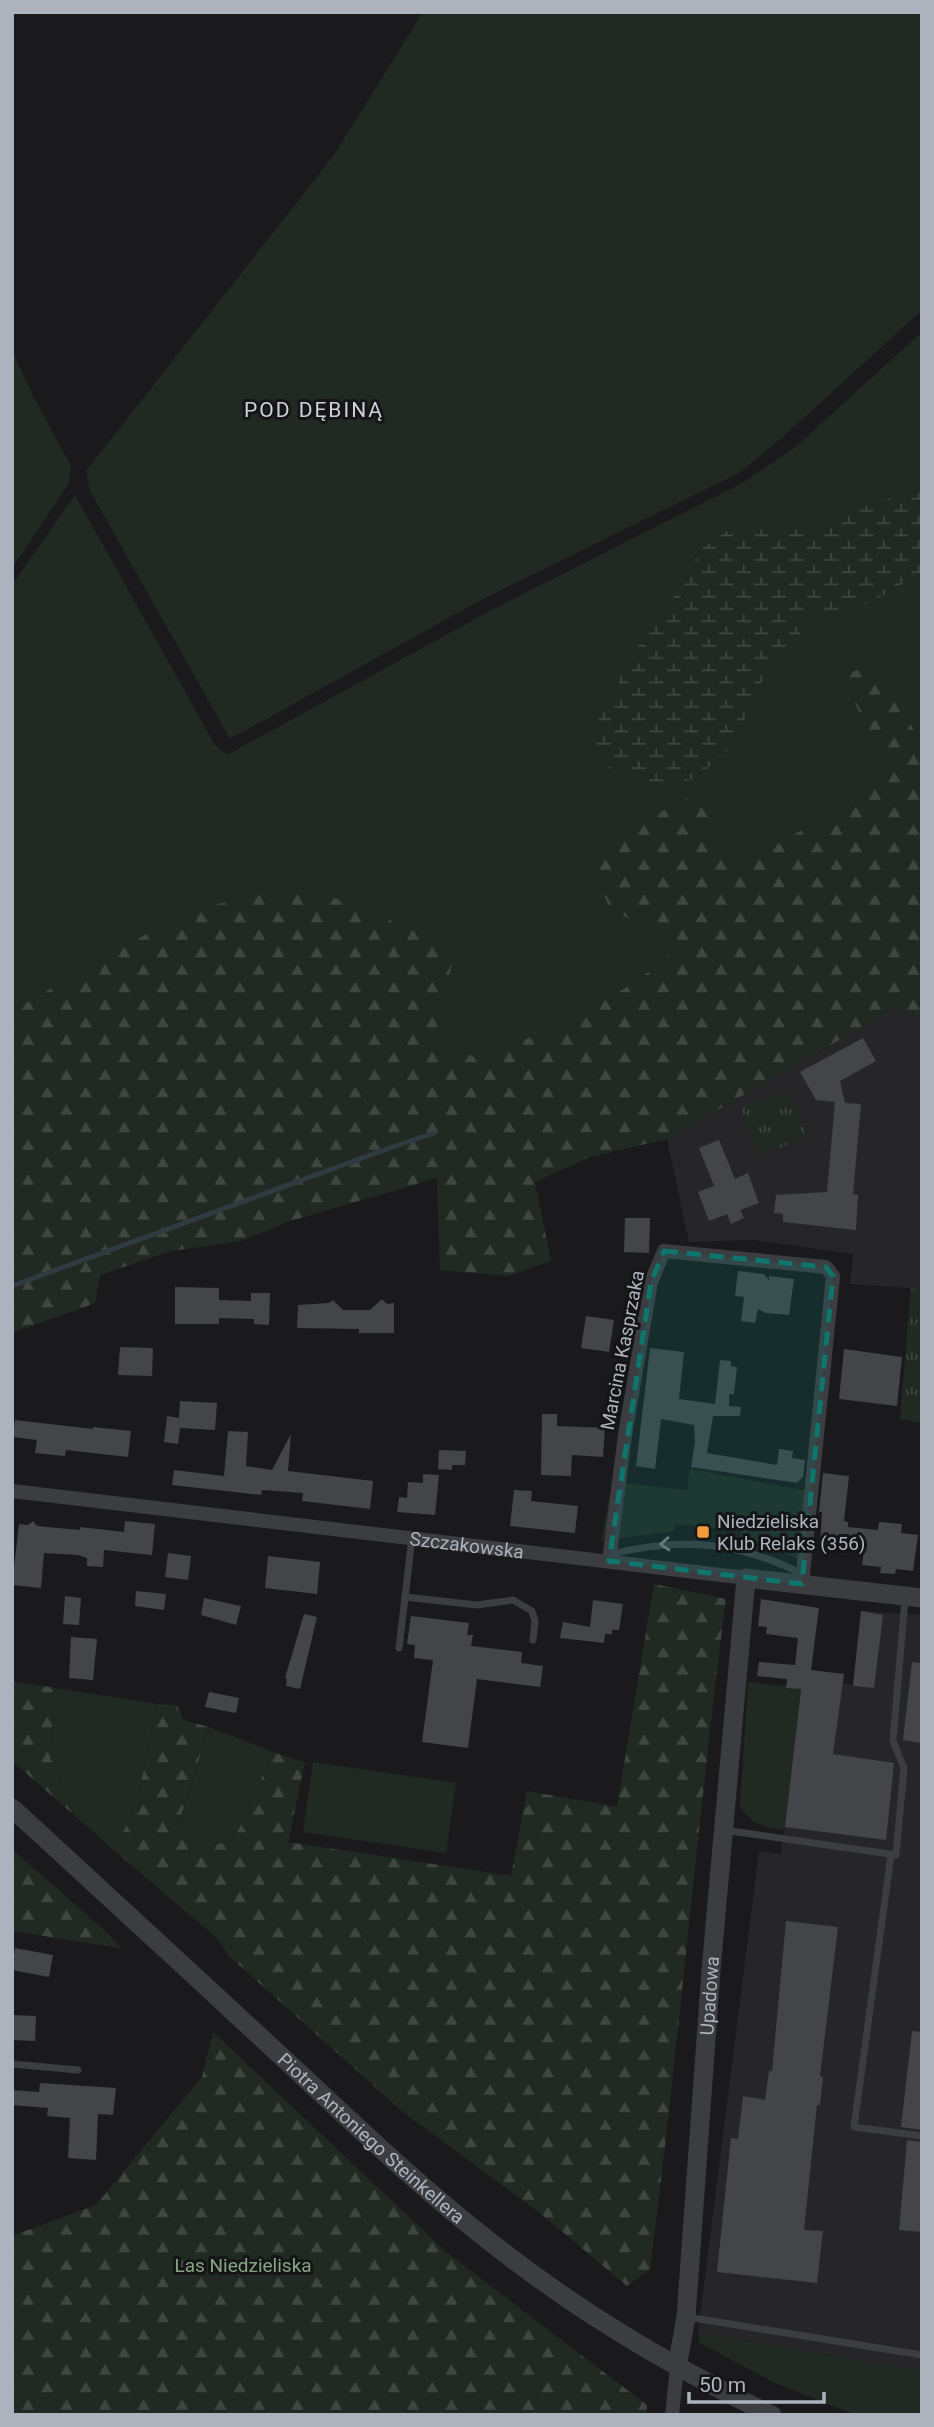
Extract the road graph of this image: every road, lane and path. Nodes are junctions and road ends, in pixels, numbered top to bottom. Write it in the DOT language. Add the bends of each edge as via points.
graph roads {
  1 [pos="12,1491"];
  2 [pos="412,1537"];
  3 [pos="604,1558"];
  4 [pos="746,1578"];
  5 [pos="802,1579"];
  6 [pos="405,1597"];
  7 [pos="914,1597"];
  8 [pos="533,1640"];
  9 [pos="398,1648"];
  10 [pos="12,1808"];
  11 [pos="723,1830"];
  12 [pos="891,1855"];
  13 [pos="12,2064"];
  14 [pos="78,2070"];
  15 [pos="922,2136"];
  16 [pos="686,2317"];
  17 [pos="922,2355"];
  18 [pos="677,2367"];
  19 [pos="672,2415"];
  20 [pos="772,2415"];
  1 -- 2 [label="street, Szczakowska"];
  2 -- 3 [label="street, Szczakowska"];
  2 -- 6 [label="lane"];
  3 -- 4 [label="street, Szczakowska"];
  5 -- 3 [label="lane, one-way" via="751,1553 681,1543 657,1544"];
  3 -- 5 [label="street, Marcina Kasprzaka" via="651,1282 664,1251 826,1267 833,1276"];
  4 -- 5 [label="street, Szczakowska"];
  4 -- 11 [label="street, Upadowa"];
  5 -- 7 [label="street, Szczakowska" via="823,1587"];
  6 -- 8 [label="lane" via="477,1605 513,1600 532,1611 536,1621"];
  6 -- 9 [label="lane"];
  7 -- 12 [label="lane" via="893,1741 904,1769 896,1855"];
  10 -- 18 [label="street, Piotra Antoniego Steinkellera" via="424,2186 559,2293"];
  11 -- 12 [label="lane"];
  11 -- 16 [label="street, Upadowa"];
  12 -- 15 [label="lane" via="854,2127"];
  13 -- 14 [label="lane"];
  16 -- 17 [label="lane"];
  16 -- 18 [label="street, Upadowa"];
  18 -- 19 [label="street, Upadowa"];
  18 -- 20 [label="street, Piotra Antoniego Steinkellera"];
}
